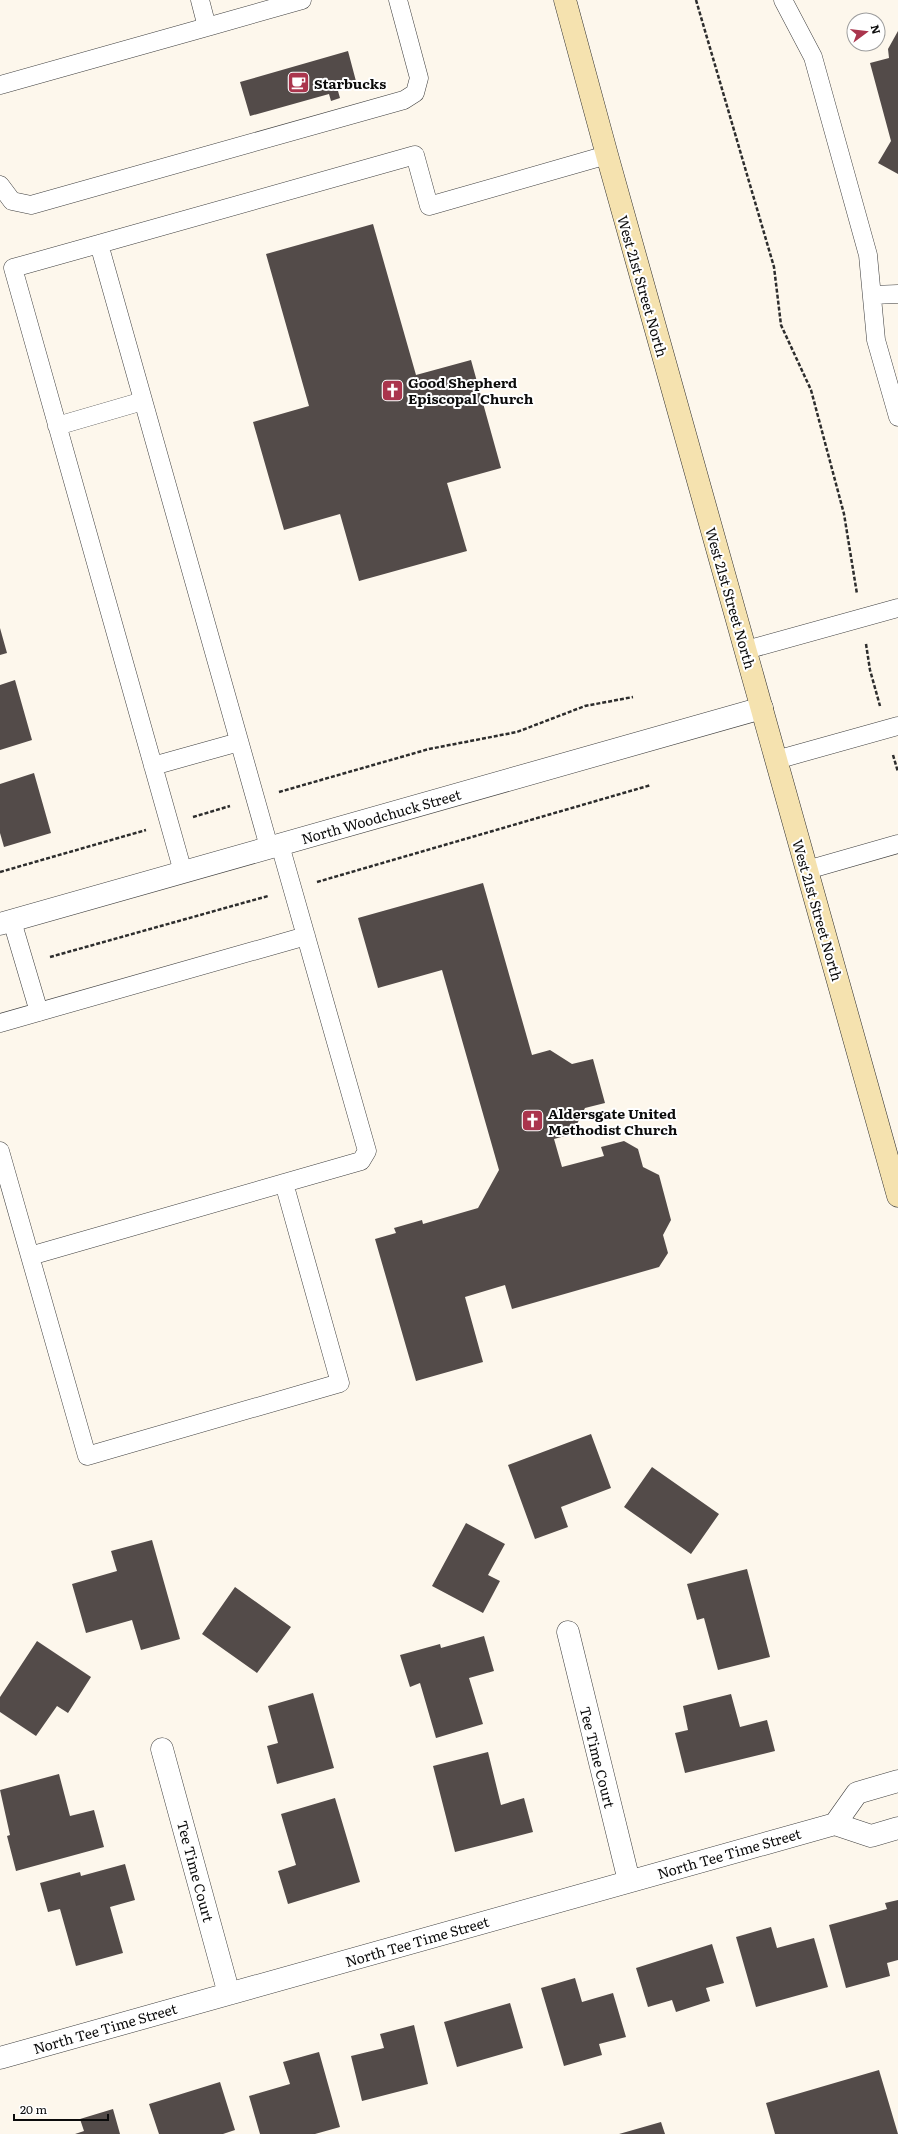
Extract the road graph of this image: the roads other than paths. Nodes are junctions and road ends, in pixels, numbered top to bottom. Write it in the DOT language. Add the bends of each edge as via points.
graph roads {
  1 [pos="200,0"];
  2 [pos="302,0"];
  3 [pos="398,0"];
  4 [pos="565,0"];
  5 [pos="786,1"];
  6 [pos="207,27"];
  7 [pos="0,85"];
  8 [pos="606,156"];
  9 [pos="0,185"];
  10 [pos="99,244"];
  11 [pos="898,294"];
  12 [pos="872,295"];
  13 [pos="143,401"];
  14 [pos="898,417"];
  15 [pos="57,426"];
  16 [pos="898,608"];
  17 [pos="746,650"];
  18 [pos="762,708"];
  19 [pos="892,727"];
  20 [pos="239,742"];
  21 [pos="776,760"];
  22 [pos="153,766"];
  23 [pos="898,844"];
  24 [pos="275,846"];
  25 [pos="806,870"];
  26 [pos="183,872"];
  27 [pos="6,922"];
  28 [pos="306,936"];
  29 [pos="38,1012"];
  30 [pos="0,1023"];
  31 [pos="0,1151"];
  32 [pos="284,1183"];
  33 [pos="898,1196"];
  34 [pos="30,1256"];
  35 [pos="568,1632"];
  36 [pos="162,1749"];
  37 [pos="898,1781"];
  38 [pos="835,1824"];
  39 [pos="898,1828"];
  40 [pos="629,1881"];
  41 [pos="229,1994"];
  42 [pos="0,2058"];
  1 -- 6 [label="lane"];
  2 -- 6 [label="lane"];
  3 -- 9 [label="lane" via="419,78 415,93 404,100 31,205 12,201"];
  4 -- 8 [label="main road, West 21st Street North"];
  5 -- 12 [label="lane" via="813,57 868,255"];
  6 -- 7 [label="lane"];
  8 -- 10 [label="lane" via="429,206 415,155"];
  8 -- 17 [label="main road, West 21st Street North"];
  10 -- 13 [label="lane"];
  10 -- 15 [label="lane" via="13,268"];
  11 -- 12 [label="lane"];
  12 -- 14 [label="lane" via="876,340"];
  13 -- 15 [label="lane"];
  13 -- 20 [label="lane"];
  15 -- 22 [label="lane"];
  16 -- 17 [label="lane"];
  17 -- 18 [label="main road, West 21st Street North"];
  18 -- 21 [label="main road, West 21st Street North"];
  18 -- 24 [label="street, North Woodchuck Street"];
  19 -- 21 [label="lane"];
  20 -- 22 [label="lane"];
  20 -- 24 [label="lane" via="256,799"];
  21 -- 25 [label="main road, West 21st Street North"];
  22 -- 26 [label="lane"];
  23 -- 25 [label="lane"];
  24 -- 26 [label="street, North Woodchuck Street"];
  24 -- 28 [label="lane" via="293,889"];
  25 -- 33 [label="main road, West 21st Street North"];
  26 -- 27 [label="street, North Woodchuck Street"];
  27 -- 29 [label="lane" via="25,964"];
  28 -- 29 [label="lane"];
  28 -- 32 [label="lane" via="367,1151 361,1161"];
  29 -- 30 [label="lane"];
  31 -- 34 [label="lane"];
  32 -- 34 [label="lane"];
  32 -- 34 [label="lane" via="340,1383 172,1432 87,1456"];
  35 -- 40 [label="street, Tee Time Court"];
  36 -- 41 [label="street, Tee Time Court"];
  37 -- 38 [label="street" via="857,1793"];
  38 -- 39 [label="street" via="871,1836"];
  38 -- 40 [label="street, North Tee Time Street"];
  40 -- 41 [label="street, North Tee Time Street"];
  41 -- 42 [label="street, North Tee Time Street"];
}
